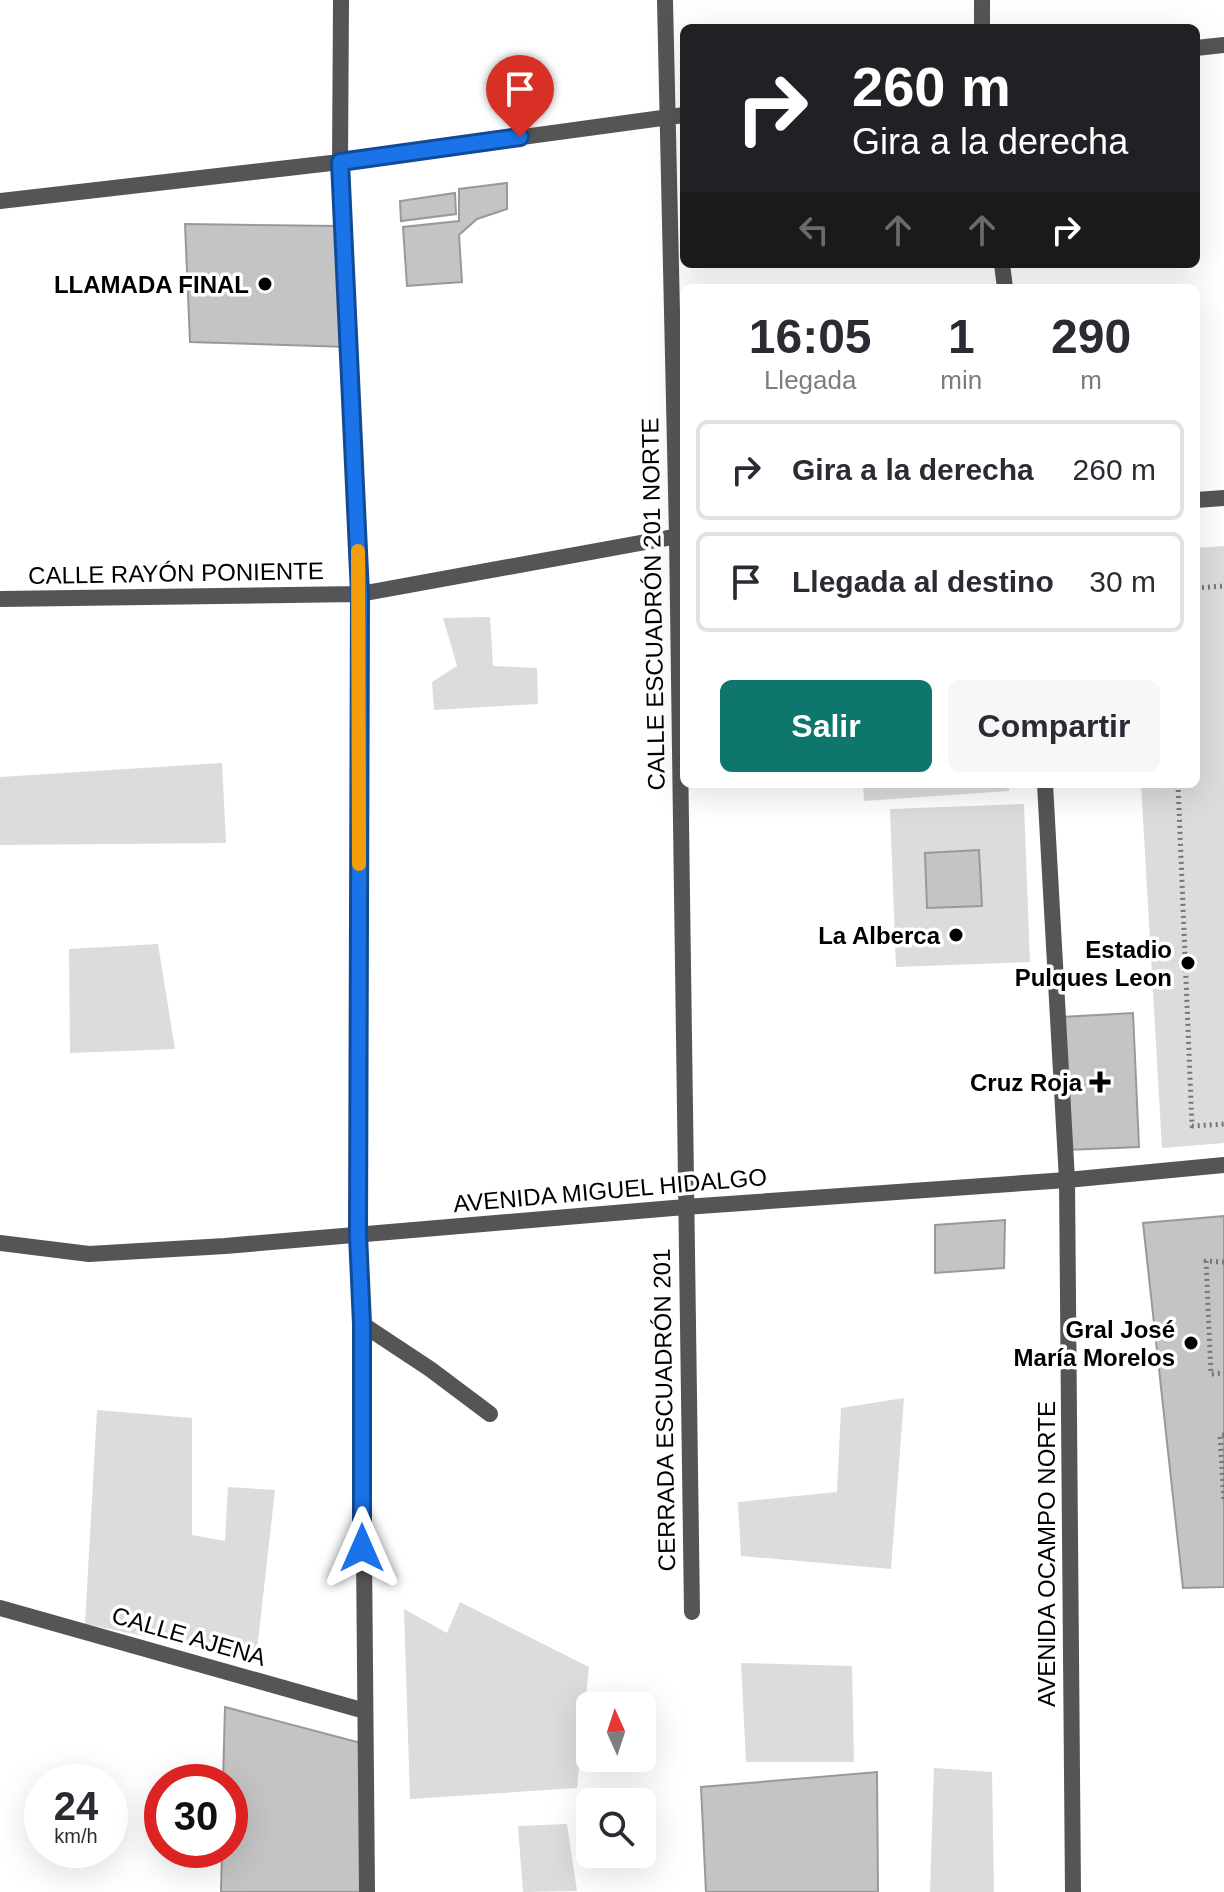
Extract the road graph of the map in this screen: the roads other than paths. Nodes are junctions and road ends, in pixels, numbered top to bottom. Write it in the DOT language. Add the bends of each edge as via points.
graph roads {
  1 [pos="341,0"];
  2 [pos="665,0"];
  3 [pos="982,0"];
  4 [pos="982,24"];
  5 [pos="1224,45"];
  6 [pos="1200,48"];
  7 [pos="676,116"];
  8 [pos="340,162"];
  9 [pos="0,201"];
  10 [pos="1224,498"];
  11 [pos="1200,500"];
  12 [pos="680,535"];
  13 [pos="360,594"];
  14 [pos="0,599"];
  15 [pos="682,788"];
  16 [pos="1045,788"];
  17 [pos="1224,1165"];
  18 [pos="1067,1180"];
  19 [pos="685,1207"];
  20 [pos="358,1235"];
  21 [pos="0,1243"];
  22 [pos="362,1324"];
  23 [pos="490,1414"];
  24 [pos="0,1608"];
  25 [pos="692,1612"];
  26 [pos="365,1711"];
  27 [pos="367,1892"];
  28 [pos="1073,1892"];
  1 -- 8 [label="street"];
  2 -- 7 [label="street, CALLE ESCUADRÓN 201 NORTE"];
  3 -- 4 [label="street"];
  5 -- 6 [label="street"];
  7 -- 8 [label="street"];
  7 -- 12 [label="street, CALLE ESCUADRÓN 201 NORTE"];
  8 -- 9 [label="street"];
  8 -- 13 [label="street"];
  10 -- 11 [label="street"];
  12 -- 13 [label="street, CALLE RAYÓN PONIENTE"];
  13 -- 14 [label="street, CALLE RAYÓN PONIENTE"];
  13 -- 20 [label="street"];
  15 -- 19 [label="street, CALLE ESCUADRÓN 201 NORTE"];
  16 -- 18 [label="street, AVENIDA OCAMPO NORTE"];
  17 -- 18 [label="street, AVENIDA MIGUEL HIDALGO"];
  18 -- 19 [label="street, AVENIDA MIGUEL HIDALGO"];
  18 -- 28 [label="street, AVENIDA OCAMPO NORTE"];
  19 -- 20 [label="street, AVENIDA MIGUEL HIDALGO"];
  19 -- 25 [label="street, CERRADA ESCUADRÓN 201"];
  20 -- 21 [label="street, AVENIDA MIGUEL HIDALGO" via="89,1254"];
  20 -- 22 [label="street"];
  22 -- 23 [label="street"];
  22 -- 26 [label="street"];
  24 -- 26 [label="street, CALLE AJENA"];
  26 -- 27 [label="street"];
}
